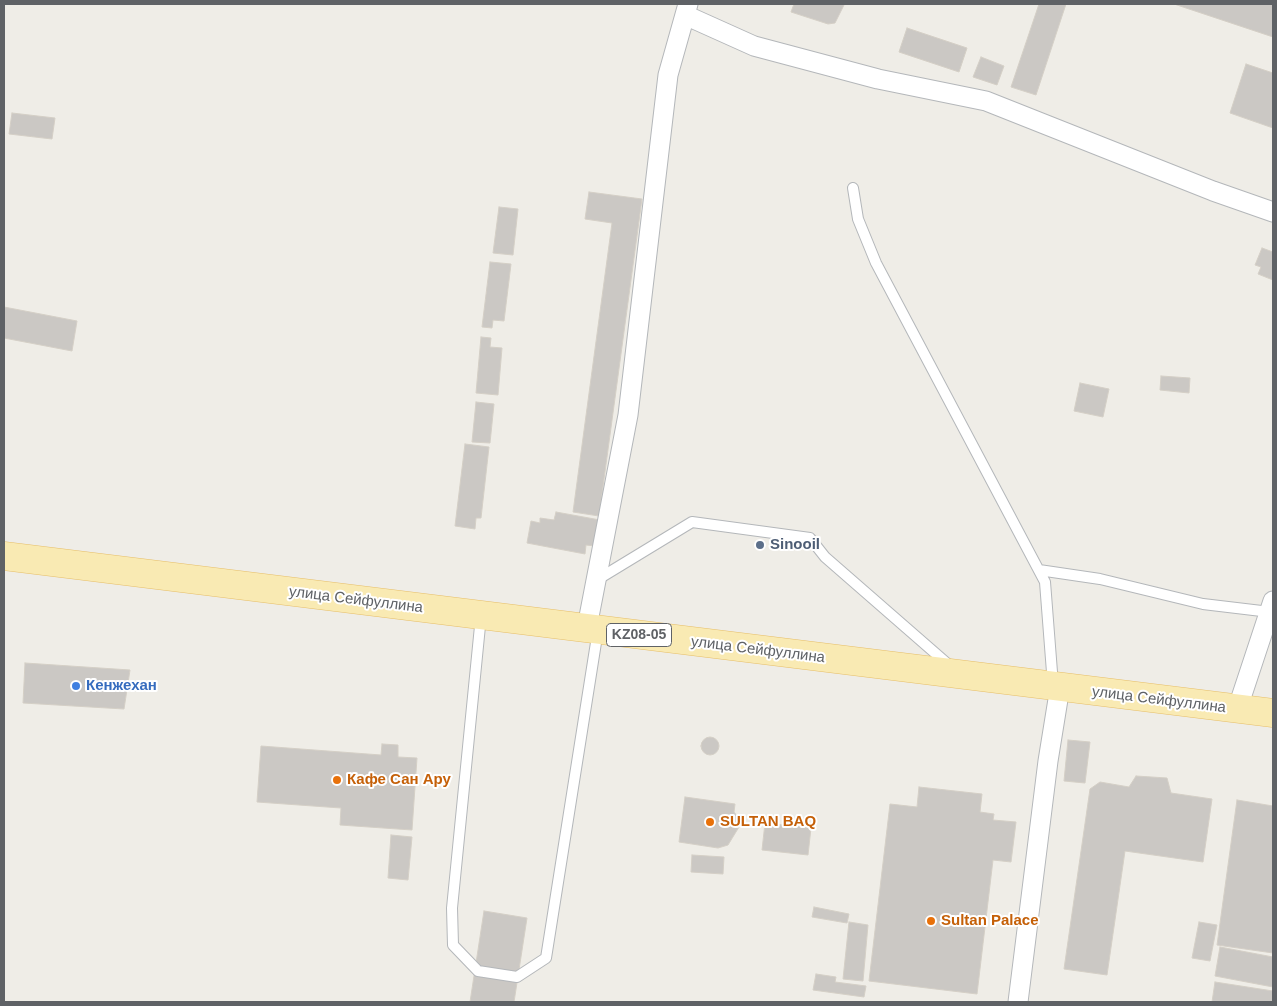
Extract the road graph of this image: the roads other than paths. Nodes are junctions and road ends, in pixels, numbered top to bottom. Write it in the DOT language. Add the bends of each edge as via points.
graph roads {
  1 [pos="686,9"];
  2 [pos="853,188"];
  3 [pos="1273,212"];
  4 [pos="4,556"];
  5 [pos="1039,570"];
  6 [pos="595,581"];
  7 [pos="1271,606"];
  8 [pos="482,616"];
  9 [pos="593,628"];
  10 [pos="960,675"];
  11 [pos="1057,687"];
  12 [pos="1237,710"];
  13 [pos="1273,713"];
  14 [pos="1018,1002"];
  1 -- 3 [label="street" via="754,46 878,79 986,101"];
  1 -- 6 [label="street" via="668,75 628,414"];
  2 -- 5 [label="lane" via="858,220 876,263"];
  4 -- 8 [label="main road, улица Сейфуллина / KZ08-05"];
  5 -- 7 [label="lane" via="1100,579 1203,604"];
  5 -- 11 [label="lane" via="1046,582"];
  6 -- 9 [label="street"];
  6 -- 10 [label="lane" via="692,522 810,538 825,557"];
  7 -- 12 [label="street"];
  8 -- 9 [label="main road, улица Сейфуллина / KZ08-05"];
  8 -- 9 [label="lane" via="452,908 453,945 478,971 517,977 546,958"];
  9 -- 10 [label="main road, улица Сейфуллина / KZ08-05"];
  10 -- 11 [label="main road, улица Сейфуллина / KZ08-05"];
  11 -- 12 [label="main road, улица Сейфуллина / KZ08-05"];
  11 -- 14 [label="street"];
  12 -- 13 [label="main road, улица Сейфуллина / KZ08-05"];
}
